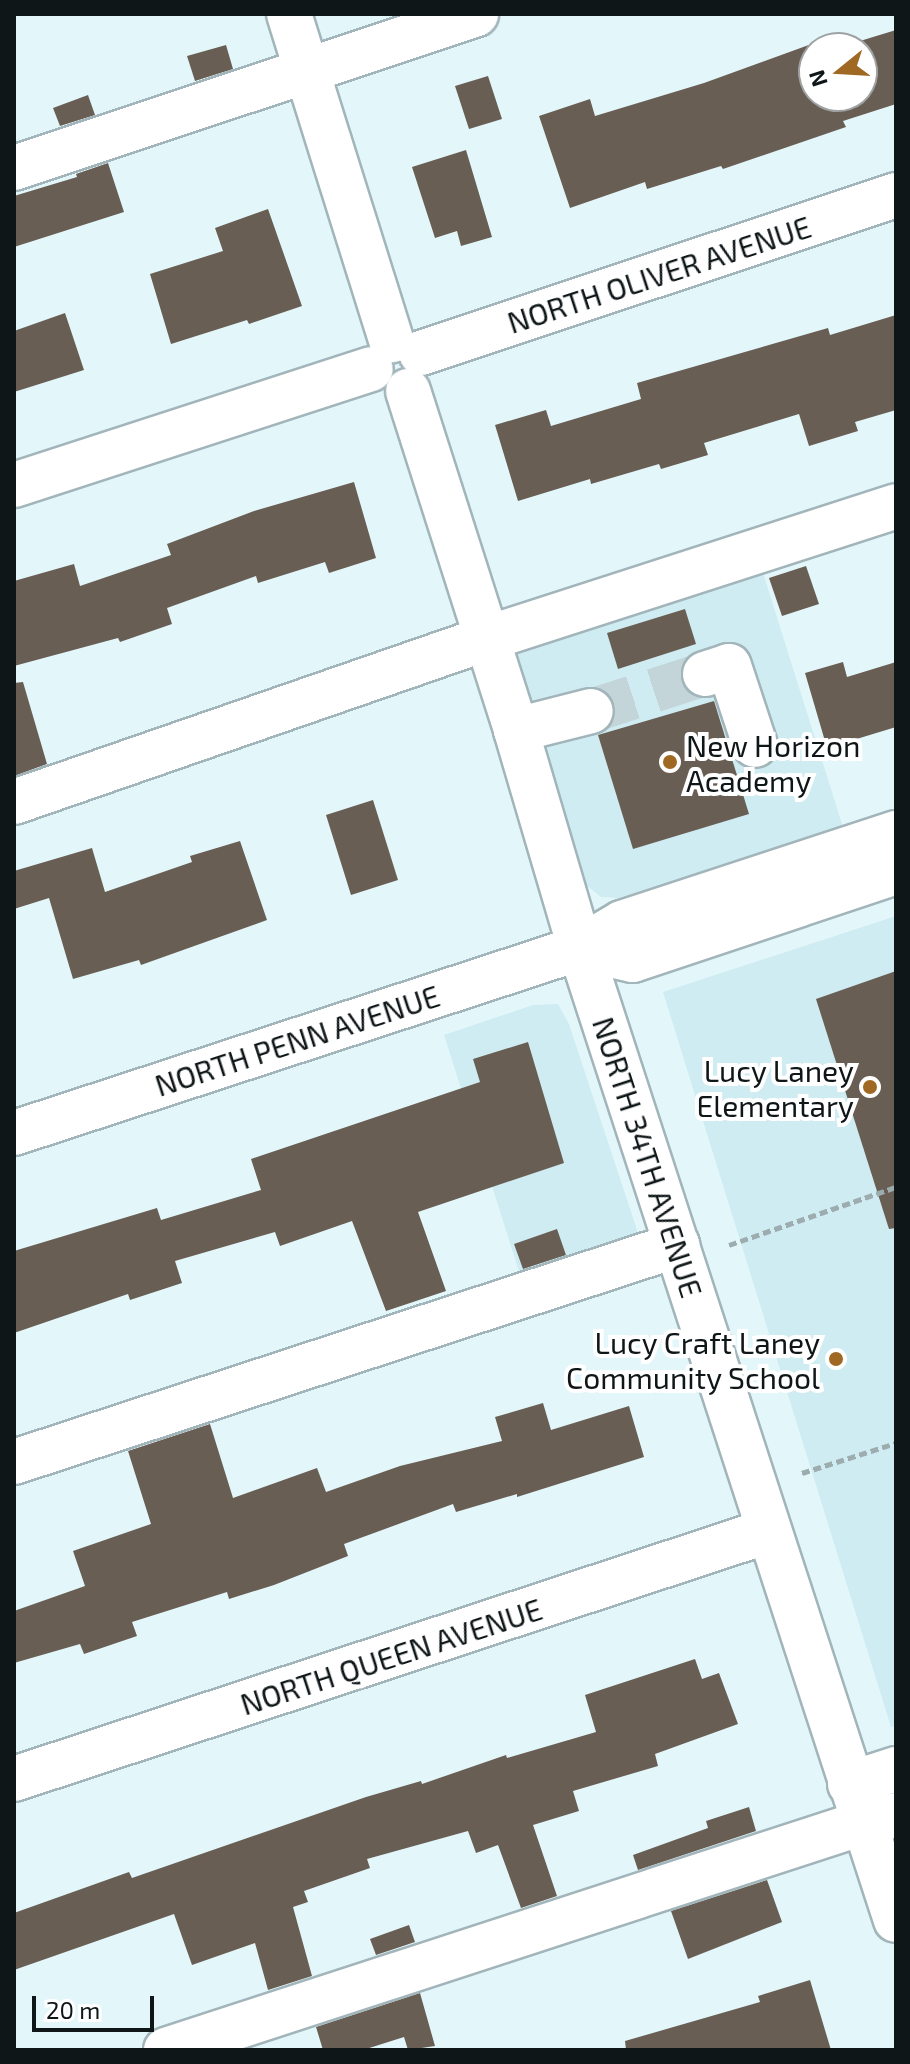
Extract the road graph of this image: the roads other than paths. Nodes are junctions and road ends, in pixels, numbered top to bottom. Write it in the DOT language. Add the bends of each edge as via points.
graph roads {
  1 [pos="289,14"];
  2 [pos="476,14"];
  3 [pos="305,69"];
  4 [pos="14,168"];
  5 [pos="896,195"];
  6 [pos="398,363"];
  7 [pos="14,485"];
  8 [pos="896,506"];
  9 [pos="485,639"];
  10 [pos="705,674"];
  11 [pos="591,711"];
  12 [pos="516,730"];
  13 [pos="755,745"];
  14 [pos="14,802"];
  15 [pos="896,833"];
  16 [pos="896,872"];
  17 [pos="580,948"];
  18 [pos="14,1133"];
  19 [pos="677,1245"];
  20 [pos="14,1462"];
  21 [pos="768,1531"];
  22 [pos="896,1769"];
  23 [pos="14,1779"];
  24 [pos="870,1807"];
  25 [pos="896,1920"];
  26 [pos="166,2050"];
  1 -- 3 [label="street, NORTH 34TH AVENUE"];
  2 -- 3 [label="street"];
  3 -- 4 [label="street"];
  3 -- 6 [label="street, NORTH 34TH AVENUE"];
  5 -- 6 [label="street, NORTH OLIVER AVENUE"];
  6 -- 7 [label="street, NORTH OLIVER AVENUE"];
  6 -- 9 [label="street, NORTH 34TH AVENUE"];
  8 -- 9 [label="street"];
  9 -- 12 [label="street, NORTH 34TH AVENUE"];
  9 -- 14 [label="street"];
  10 -- 13 [label="street" via="729,666"];
  11 -- 12 [label="street"];
  12 -- 17 [label="street, NORTH 34TH AVENUE"];
  15 -- 17 [label="street, NORTH PENN AVENUE" via="622,923"];
  16 -- 17 [label="street" via="633,960"];
  17 -- 18 [label="street, NORTH PENN AVENUE"];
  17 -- 19 [label="street, NORTH 34TH AVENUE"];
  19 -- 20 [label="street"];
  19 -- 21 [label="street, NORTH 34TH AVENUE"];
  21 -- 23 [label="street, NORTH QUEEN AVENUE"];
  21 -- 24 [label="street, NORTH 34TH AVENUE"];
  22 -- 24 [label="street"];
  24 -- 25 [label="street, NORTH 34TH AVENUE"];
  24 -- 26 [label="street"];
}
